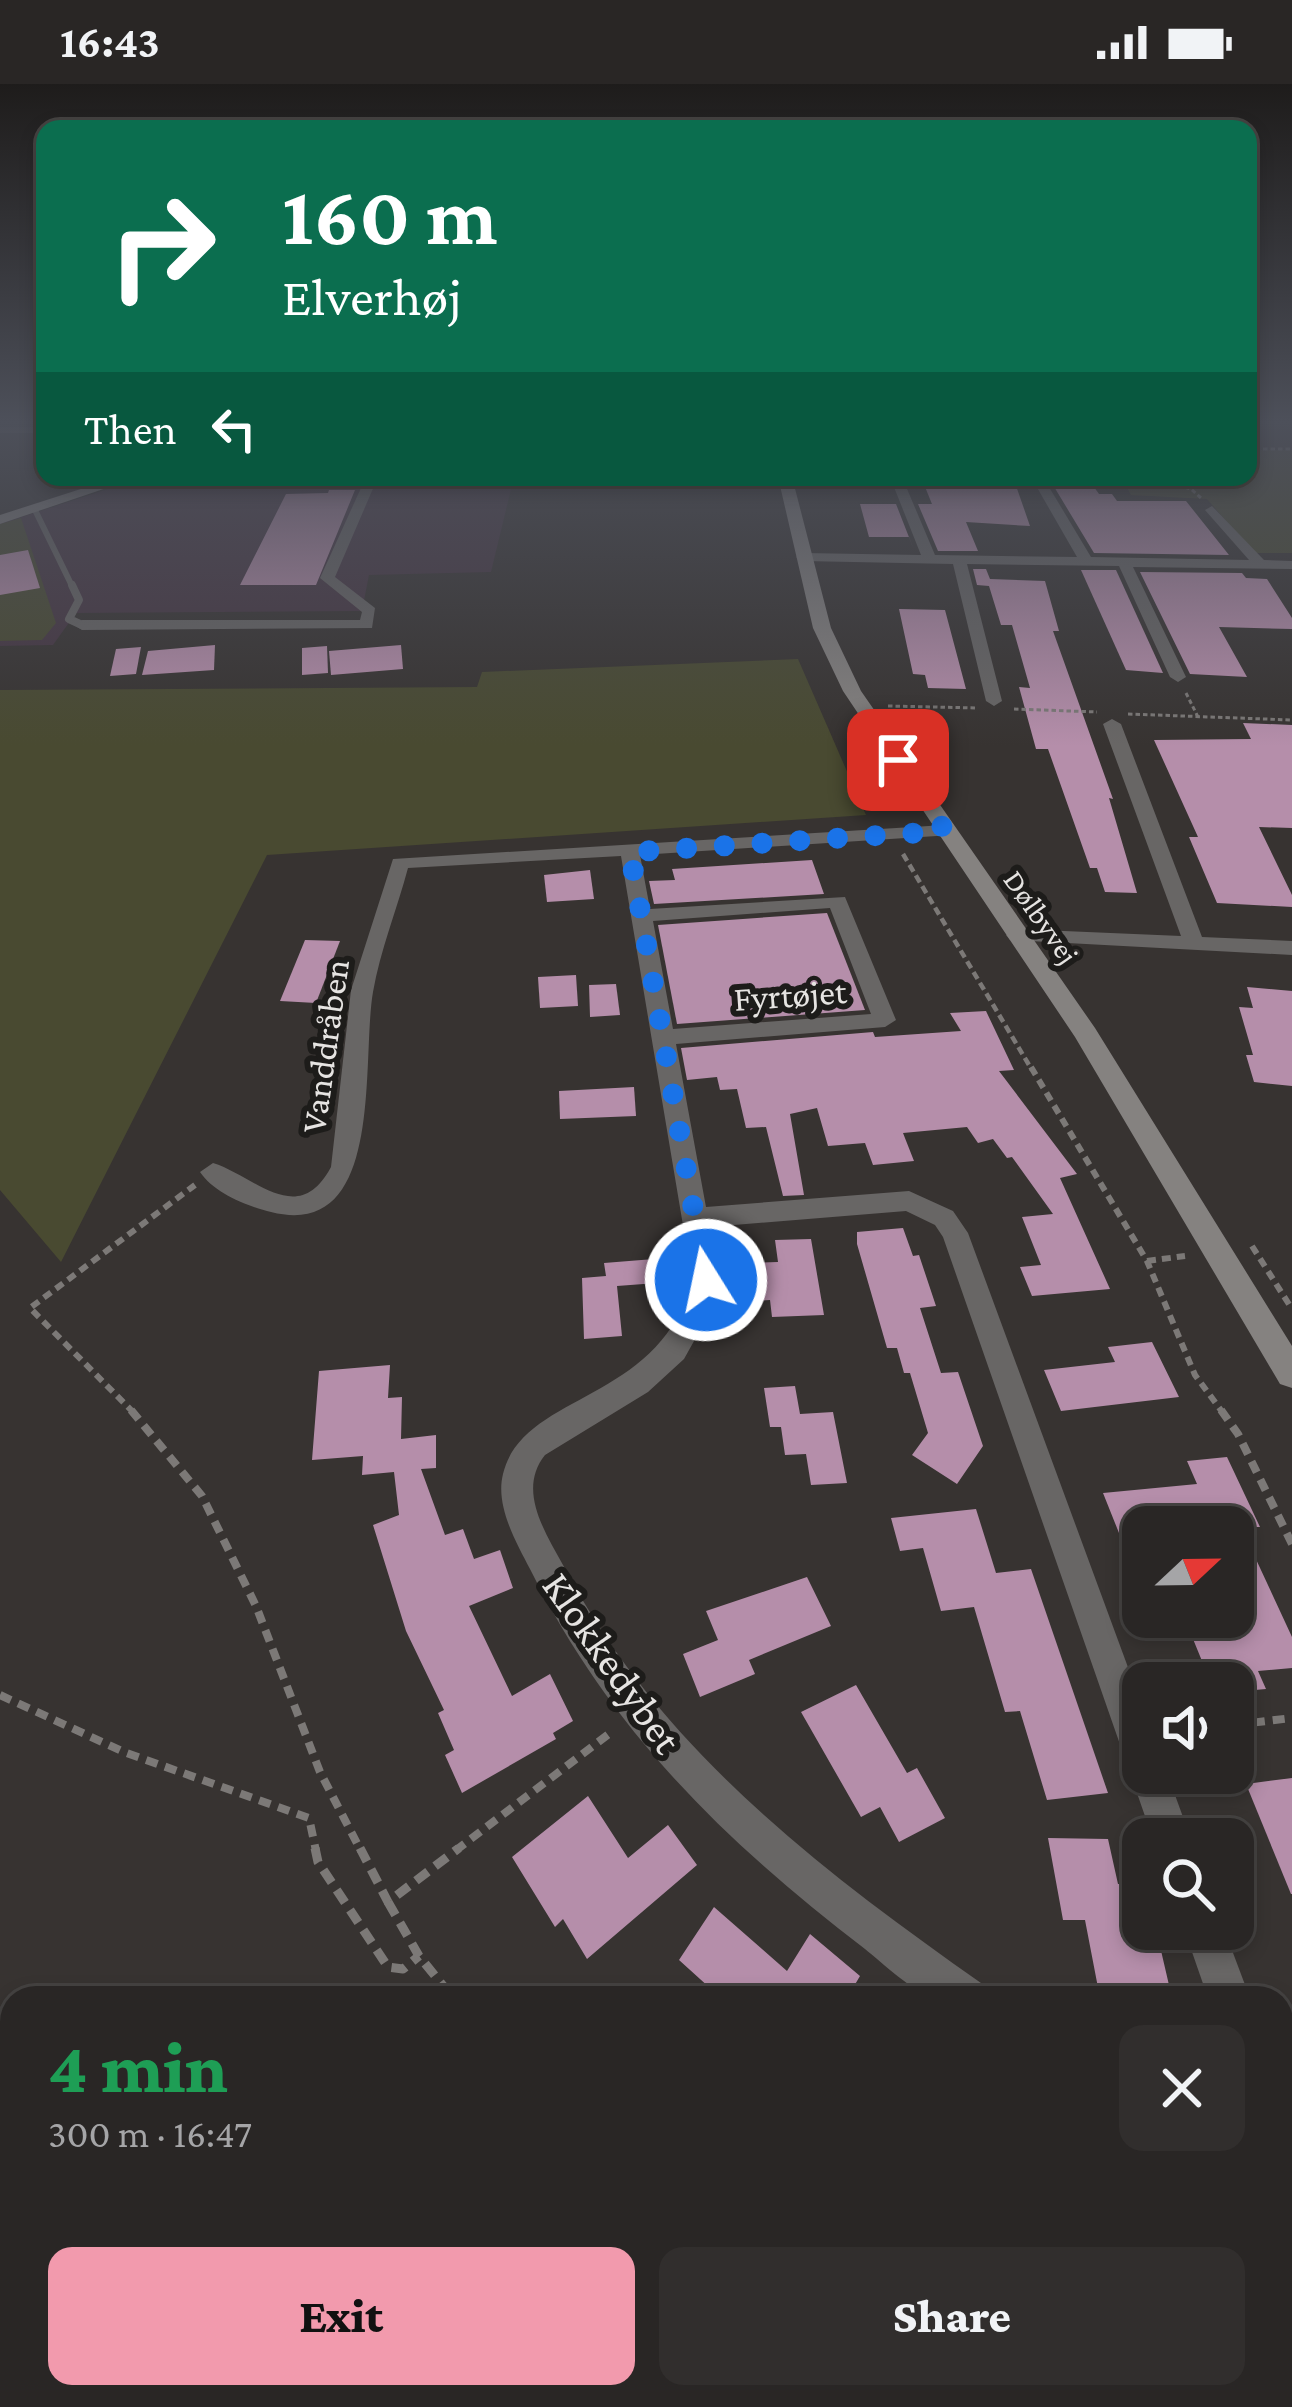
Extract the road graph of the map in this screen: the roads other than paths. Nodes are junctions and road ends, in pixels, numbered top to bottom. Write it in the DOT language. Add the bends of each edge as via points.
graph roads {
  1 [pos="44,529"];
  2 [pos="349,529"];
  3 [pos="797,529"];
  4 [pos="918,529"];
  5 [pos="1068,529"];
  6 [pos="1229,529"];
  7 [pos="803,556"];
  8 [pos="930,559"];
  9 [pos="959,560"];
  10 [pos="1087,562"];
  11 [pos="1124,562"];
  12 [pos="1260,565"];
  13 [pos="1290,567"];
  14 [pos="82,625"];
  15 [pos="1178,677"];
  16 [pos="992,706"];
  17 [pos="1112,724"];
  18 [pos="945,831"];
  19 [pos="630,852"];
  20 [pos="641,916"];
  21 [pos="1017,934"];
  22 [pos="1193,941"];
  23 [pos="1292,948"];
  24 [pos="662,1037"];
  25 [pos="213,1172"];
  26 [pos="695,1218"];
  27 [pos="1292,1374"];
  28 [pos="1122,1699"];
  29 [pos="1212,1950"];
  30 [pos="948,1986"];
  31 [pos="1225,1986"];
  1 -- 14 [label="lane" via="79,600 69,619"];
  2 -- 14 [label="street" via="327,578 370,610 367,625"];
  3 -- 7 [label="street, Dølbyvej"];
  4 -- 8 [label="street"];
  5 -- 10 [label="street"];
  6 -- 12 [label="street"];
  7 -- 8 [label="street"];
  7 -- 18 [label="street, Dølbyvej" via="822,628 852,691"];
  8 -- 9 [label="street"];
  9 -- 10 [label="street"];
  9 -- 16 [label="street"];
  10 -- 11 [label="street"];
  11 -- 12 [label="street"];
  11 -- 15 [label="street"];
  12 -- 13 [label="street"];
  17 -- 22 [label="street"];
  18 -- 19 [label="street"];
  18 -- 21 [label="street, Dølbyvej"];
  19 -- 20 [label="street, Klokkedybet"];
  19 -- 25 [label="street, Vanddråben" via="400,863 362,990 337,1188 315,1204 282,1207"];
  20 -- 24 [label="street, Klokkedybet"];
  20 -- 24 [label="street, Fyrtøjet" via="838,902 885,1020"];
  21 -- 22 [label="street"];
  21 -- 27 [label="street, Dølbyvej"];
  22 -- 23 [label="street"];
  24 -- 26 [label="street, Klokkedybet"];
  26 -- 28 [label="street" via="909,1201 944,1218"];
  26 -- 30 [label="street, Klokkedybet" via="706,1280 691,1332 650,1377 539,1442 517,1473 515,1498 558,1595 637,1712 738,1822"];
  29 -- 31 [label="street"];
}
